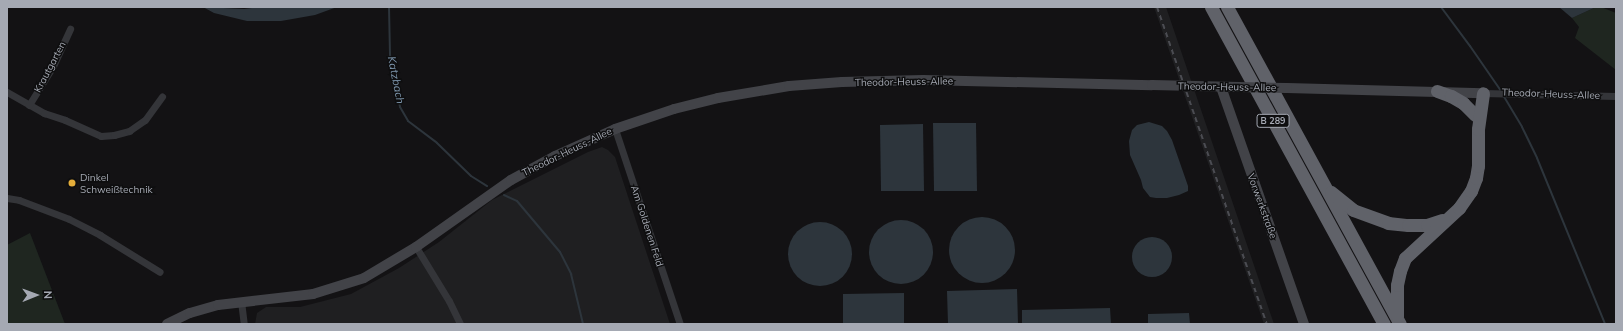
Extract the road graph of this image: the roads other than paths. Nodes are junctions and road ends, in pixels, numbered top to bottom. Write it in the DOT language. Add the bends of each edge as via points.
graph roads {
  1 [pos="1211,7"];
  2 [pos="1227,7"];
  3 [pos="70,29"];
  4 [pos="1220,87"];
  5 [pos="1437,91"];
  6 [pos="7,92"];
  7 [pos="1479,92"];
  8 [pos="1616,96"];
  9 [pos="162,97"];
  10 [pos="29,105"];
  11 [pos="1475,115"];
  12 [pos="615,129"];
  13 [pos="1478,129"];
  14 [pos="1326,187"];
  15 [pos="7,198"];
  16 [pos="1446,219"];
  17 [pos="416,247"];
  18 [pos="160,272"];
  19 [pos="241,301"];
  20 [pos="1398,321"];
  21 [pos="167,324"];
  22 [pos="244,324"];
  23 [pos="460,324"];
  24 [pos="680,324"];
  25 [pos="1304,324"];
  26 [pos="1384,324"];
  1 -- 26 [label="highway, B 289"];
  2 -- 14 [label="highway, B 289"];
  3 -- 10 [label="street, Krautgarten" via="53,66"];
  4 -- 5 [label="main road, Theodor-Heuss-Allee, bridge"];
  4 -- 12 [label="main road, Theodor-Heuss-Allee, bridge" via="923,80 842,82 788,86 718,98"];
  4 -- 25 [label="main road, Vorwerkstraße"];
  5 -- 7 [label="main road, Theodor-Heuss-Allee"];
  5 -- 11 [label="highway" via="1463,103"];
  6 -- 10 [label="street"];
  7 -- 8 [label="street, Theodor-Heuss-Allee"];
  7 -- 11 [label="highway"];
  7 -- 13 [label="highway"];
  9 -- 10 [label="street" via="144,120 129,130 101,136"];
  11 -- 13 [label="highway"];
  12 -- 17 [label="main road, Theodor-Heuss-Allee" via="591,138 511,180"];
  12 -- 24 [label="street, Am Goldenen Feld"];
  13 -- 16 [label="highway" via="1476,178 1471,192 1459,208"];
  14 -- 16 [label="highway" via="1354,210 1388,223 1427,225"];
  14 -- 20 [label="highway, B 289"];
  15 -- 18 [label="street" via="69,219"];
  16 -- 20 [label="highway" via="1405,258 1397,285"];
  17 -- 19 [label="main road, Theodor-Heuss-Allee" via="364,278 332,289 288,298"];
  17 -- 23 [label="street"];
  19 -- 21 [label="main road, Theodor-Heuss-Allee" via="190,313"];
  19 -- 22 [label="street"];
}
